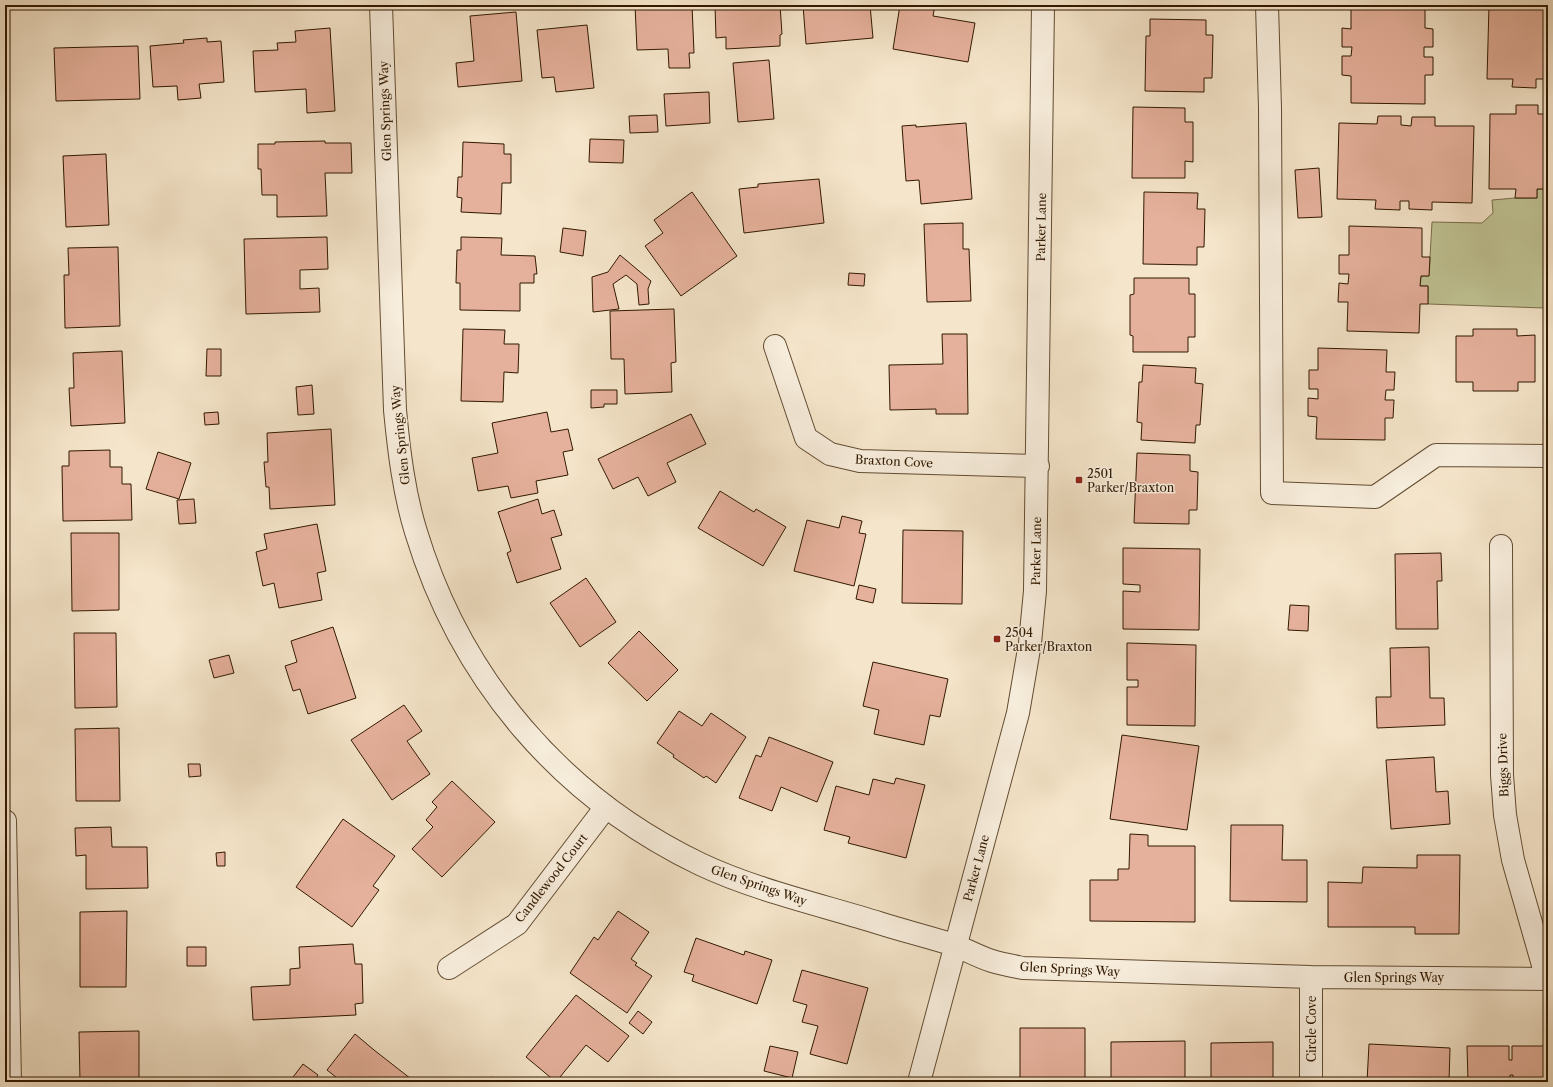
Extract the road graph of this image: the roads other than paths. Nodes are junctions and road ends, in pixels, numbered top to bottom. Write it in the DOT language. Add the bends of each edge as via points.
graph roads {
  1 [pos="381,5"];
  2 [pos="1043,5"];
  3 [pos="1267,5"];
  4 [pos="775,346"];
  5 [pos="1548,456"];
  6 [pos="1038,466"];
  7 [pos="1501,546"];
  8 [pos="606,807"];
  9 [pos="5,821"];
  10 [pos="955,946"];
  11 [pos="449,968"];
  12 [pos="1311,977"];
  13 [pos="1548,979"];
  14 [pos="10,1082"];
  15 [pos="919,1082"];
  16 [pos="1311,1082"];
  1 -- 8 [label="street, Glen Springs Way" via="395,410 399,453 415,531 427,568 446,611 482,676 534,743"];
  2 -- 6 [label="street, Parker Lane"];
  3 -- 5 [label="street" via="1272,493 1375,497 1436,455"];
  4 -- 6 [label="street, Braxton Cove" via="806,438 830,454 860,461"];
  6 -- 10 [label="street, Parker Lane" via="1035,591 1026,670 1018,713"];
  7 -- 13 [label="street, Biggs Drive" via="1502,775 1505,815 1513,860"];
  8 -- 10 [label="street, Glen Springs Way" via="658,842 702,865 747,883"];
  8 -- 11 [label="street, Candlewood Court" via="517,924"];
  9 -- 14 [label="street"];
  10 -- 12 [label="street, Glen Springs Way" via="991,961 1023,968"];
  10 -- 15 [label="street, Parker Lane"];
  12 -- 13 [label="street, Glen Springs Way"];
  12 -- 16 [label="street, Circle Cove"];
}
